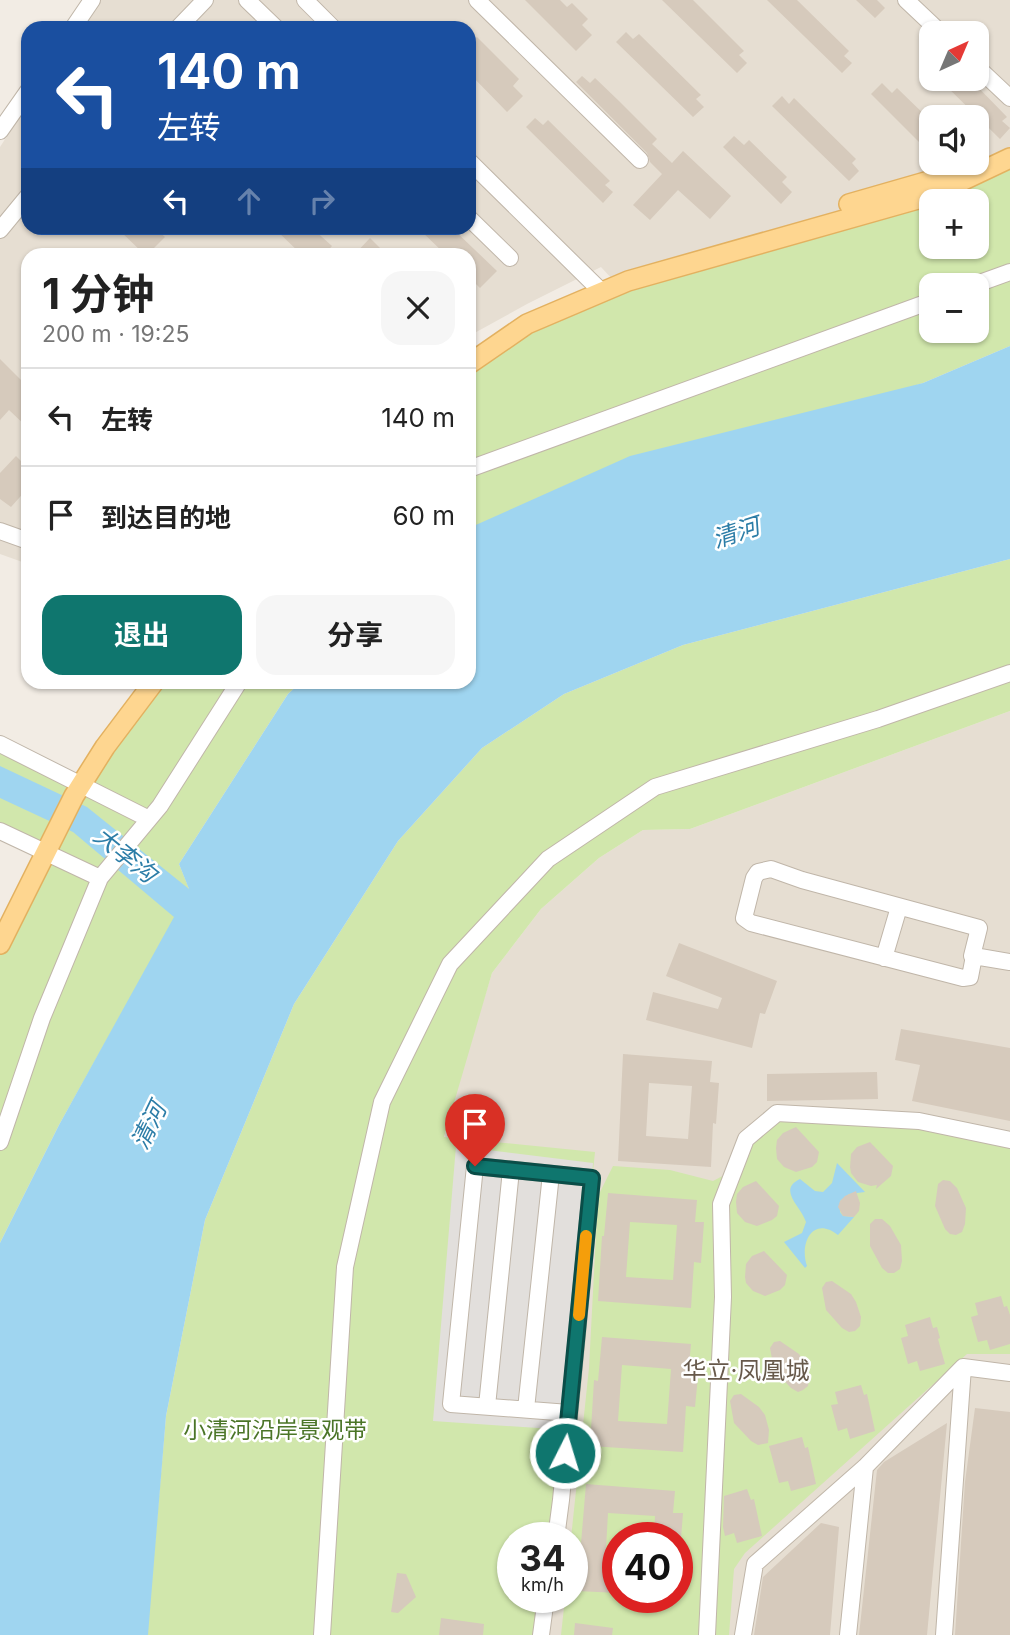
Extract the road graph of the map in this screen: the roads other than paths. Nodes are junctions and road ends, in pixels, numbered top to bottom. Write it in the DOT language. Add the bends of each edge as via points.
graph roads {
  1 [pos="92,0"];
  2 [pos="205,0"];
  3 [pos="247,0"];
  4 [pos="305,0"];
  5 [pos="477,0"];
  6 [pos="906,0"];
  7 [pos="78,21"];
  8 [pos="185,21"];
  9 [pos="269,21"];
  10 [pos="326,21"];
  11 [pos="928,21"];
  12 [pos="989,78"];
  13 [pos="1010,98"];
  14 [pos="21,102"];
  15 [pos="0,131"];
  16 [pos="1010,147"];
  17 [pos="989,156"];
  18 [pos="1010,158"];
  19 [pos="640,160"];
  20 [pos="476,168"];
  21 [pos="945,175"];
  22 [pos="21,204"];
  23 [pos="476,225"];
  24 [pos="0,230"];
  25 [pos="510,258"];
  26 [pos="1010,272"];
  27 [pos="989,280"];
  28 [pos="598,287"];
  29 [pos="919,305"];
  30 [pos="476,344"];
  31 [pos="476,359"];
  32 [pos="476,465"];
  33 [pos="0,531"];
  34 [pos="21,538"];
  35 [pos="1010,673"];
  36 [pos="134,689"];
  37 [pos="149,689"];
  38 [pos="235,689"];
  39 [pos="0,744"];
  40 [pos="73,787"];
  41 [pos="147,822"];
  42 [pos="0,831"];
  43 [pos="42,845"];
  44 [pos="104,874"];
  45 [pos="899,907"];
  46 [pos="0,914"];
  47 [pos="0,944"];
  48 [pos="974,956"];
  49 [pos="884,958"];
  50 [pos="1010,962"];
  51 [pos="1010,1140"];
  52 [pos="0,1142"];
  53 [pos="510,1170"];
  54 [pos="551,1174"];
  55 [pos="963,1367"];
  56 [pos="1010,1373"];
  57 [pos="487,1406"];
  58 [pos="526,1409"];
  59 [pos="569,1413"];
  60 [pos="865,1467"];
  61 [pos="558,1522"];
  62 [pos="540,1613"];
  63 [pos="543,1613"];
  64 [pos="322,1635"];
  65 [pos="530,1635"];
  66 [pos="541,1635"];
  67 [pos="708,1635"];
  68 [pos="743,1635"];
  69 [pos="848,1635"];
  70 [pos="944,1635"];
  1 -- 7 [label="street"];
  2 -- 8 [label="street"];
  3 -- 9 [label="street"];
  4 -- 10 [label="street"];
  5 -- 19 [label="street"];
  6 -- 11 [label="street"];
  12 -- 13 [label="street"];
  14 -- 15 [label="street"];
  16 -- 17 [label="main road"];
  18 -- 28 [label="main road" via="932,195"];
  20 -- 28 [label="street"];
  21 -- 28 [label="main road" via="634,266"];
  22 -- 24 [label="street"];
  23 -- 25 [label="street"];
  26 -- 27 [label="street"];
  28 -- 30 [label="main road" via="520,314"];
  28 -- 31 [label="main road" via="527,324"];
  29 -- 32 [label="street"];
  33 -- 34 [label="street"];
  35 -- 64 [label="street" via="655,787 548,859 450,964 382,1102 345,1267"];
  36 -- 40 [label="main road" via="92,747"];
  37 -- 40 [label="main road"];
  38 -- 41 [label="street"];
  39 -- 40 [label="street"];
  40 -- 41 [label="street"];
  40 -- 43 [label="main road"];
  41 -- 44 [label="street"];
  42 -- 43 [label="street"];
  43 -- 44 [label="street"];
  43 -- 46 [label="main road"];
  43 -- 47 [label="main road"];
  44 -- 52 [label="street" via="42,1018"];
  45 -- 48 [label="street" via="979,929"];
  45 -- 49 [label="street"];
  45 -- 49 [label="street" via="771,869 754,878 744,918 751,923"];
  48 -- 49 [label="street" via="970,977 963,978"];
  48 -- 50 [label="street"];
  51 -- 67 [label="street" via="919,1121 777,1113 746,1139 722,1204 723,1297"];
  53 -- 54 [label="street"];
  53 -- 57 [label="street"];
  53 -- 57 [label="street" via="475,1166 451,1404"];
  54 -- 58 [label="street"];
  54 -- 59 [label="street" via="592,1178"];
  55 -- 56 [label="street"];
  55 -- 60 [label="street"];
  55 -- 70 [label="street"];
  57 -- 58 [label="street"];
  58 -- 59 [label="street"];
  59 -- 61 [label="street"];
  60 -- 68 [label="street" via="755,1564"];
  60 -- 69 [label="street"];
  62 -- 65 [label="street"];
  63 -- 66 [label="street"];
}
